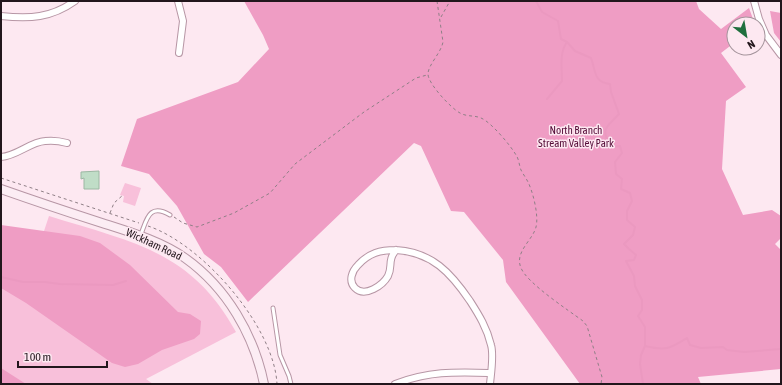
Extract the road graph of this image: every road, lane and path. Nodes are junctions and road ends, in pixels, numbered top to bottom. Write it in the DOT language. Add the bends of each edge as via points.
graph roads {
  1 [pos="75,1"];
  2 [pos="178,1"];
  3 [pos="437,1"];
  4 [pos="450,1"];
  5 [pos="754,1"];
  6 [pos="1,16"];
  7 [pos="440,17"];
  8 [pos="179,53"];
  9 [pos="781,55"];
  10 [pos="428,75"];
  11 [pos="67,143"];
  12 [pos="1,157"];
  13 [pos="1,178"];
  14 [pos="1,189"];
  15 [pos="123,195"];
  16 [pos="110,213"];
  17 [pos="170,215"];
  18 [pos="145,225"];
  19 [pos="140,236"];
  20 [pos="396,250"];
  21 [pos="273,308"];
  22 [pos="491,373"];
  23 [pos="264,384"];
  24 [pos="277,384"];
  25 [pos="290,384"];
  26 [pos="395,384"];
  27 [pos="490,384"];
  28 [pos="601,384"];
  1 -- 6 [label="street" via="63,9 37,17"];
  2 -- 8 [label="street" via="183,21"];
  3 -- 7 [label="path"];
  4 -- 7 [label="path"];
  5 -- 9 [label="street" via="766,35"];
  7 -- 10 [label="path" via="442,48"];
  10 -- 17 [label="path" via="416,78 364,112 295,164 270,193 234,214 197,227 183,223"];
  10 -- 28 [label="path" via="451,106 467,116 482,118 497,131 517,156 520,168 531,188 537,214 536,227 522,251 521,268 541,290 587,326 602,377"];
  11 -- 12 [label="street" via="44,141"];
  13 -- 16 [label="path"];
  14 -- 19 [label="street, Wickham Road"];
  15 -- 16 [label="path" via="114,203"];
  16 -- 18 [label="path"];
  17 -- 18 [label="lane" via="165,212 152,212 147,217"];
  18 -- 19 [label="lane"];
  18 -- 24 [label="path" via="185,246 214,270 246,308 270,355"];
  19 -- 23 [label="street, Wickham Road" via="184,258 221,291 250,338"];
  20 -- 20 [label="street" via="376,252 368,256 352,273 354,287 365,292 379,286 388,275 391,256"];
  20 -- 22 [label="street" via="417,253 431,260 442,267 460,286 488,334 492,347"];
  21 -- 25 [label="lane" via="280,355"];
  22 -- 26 [label="street" via="432,373"];
  22 -- 27 [label="street"];
}
